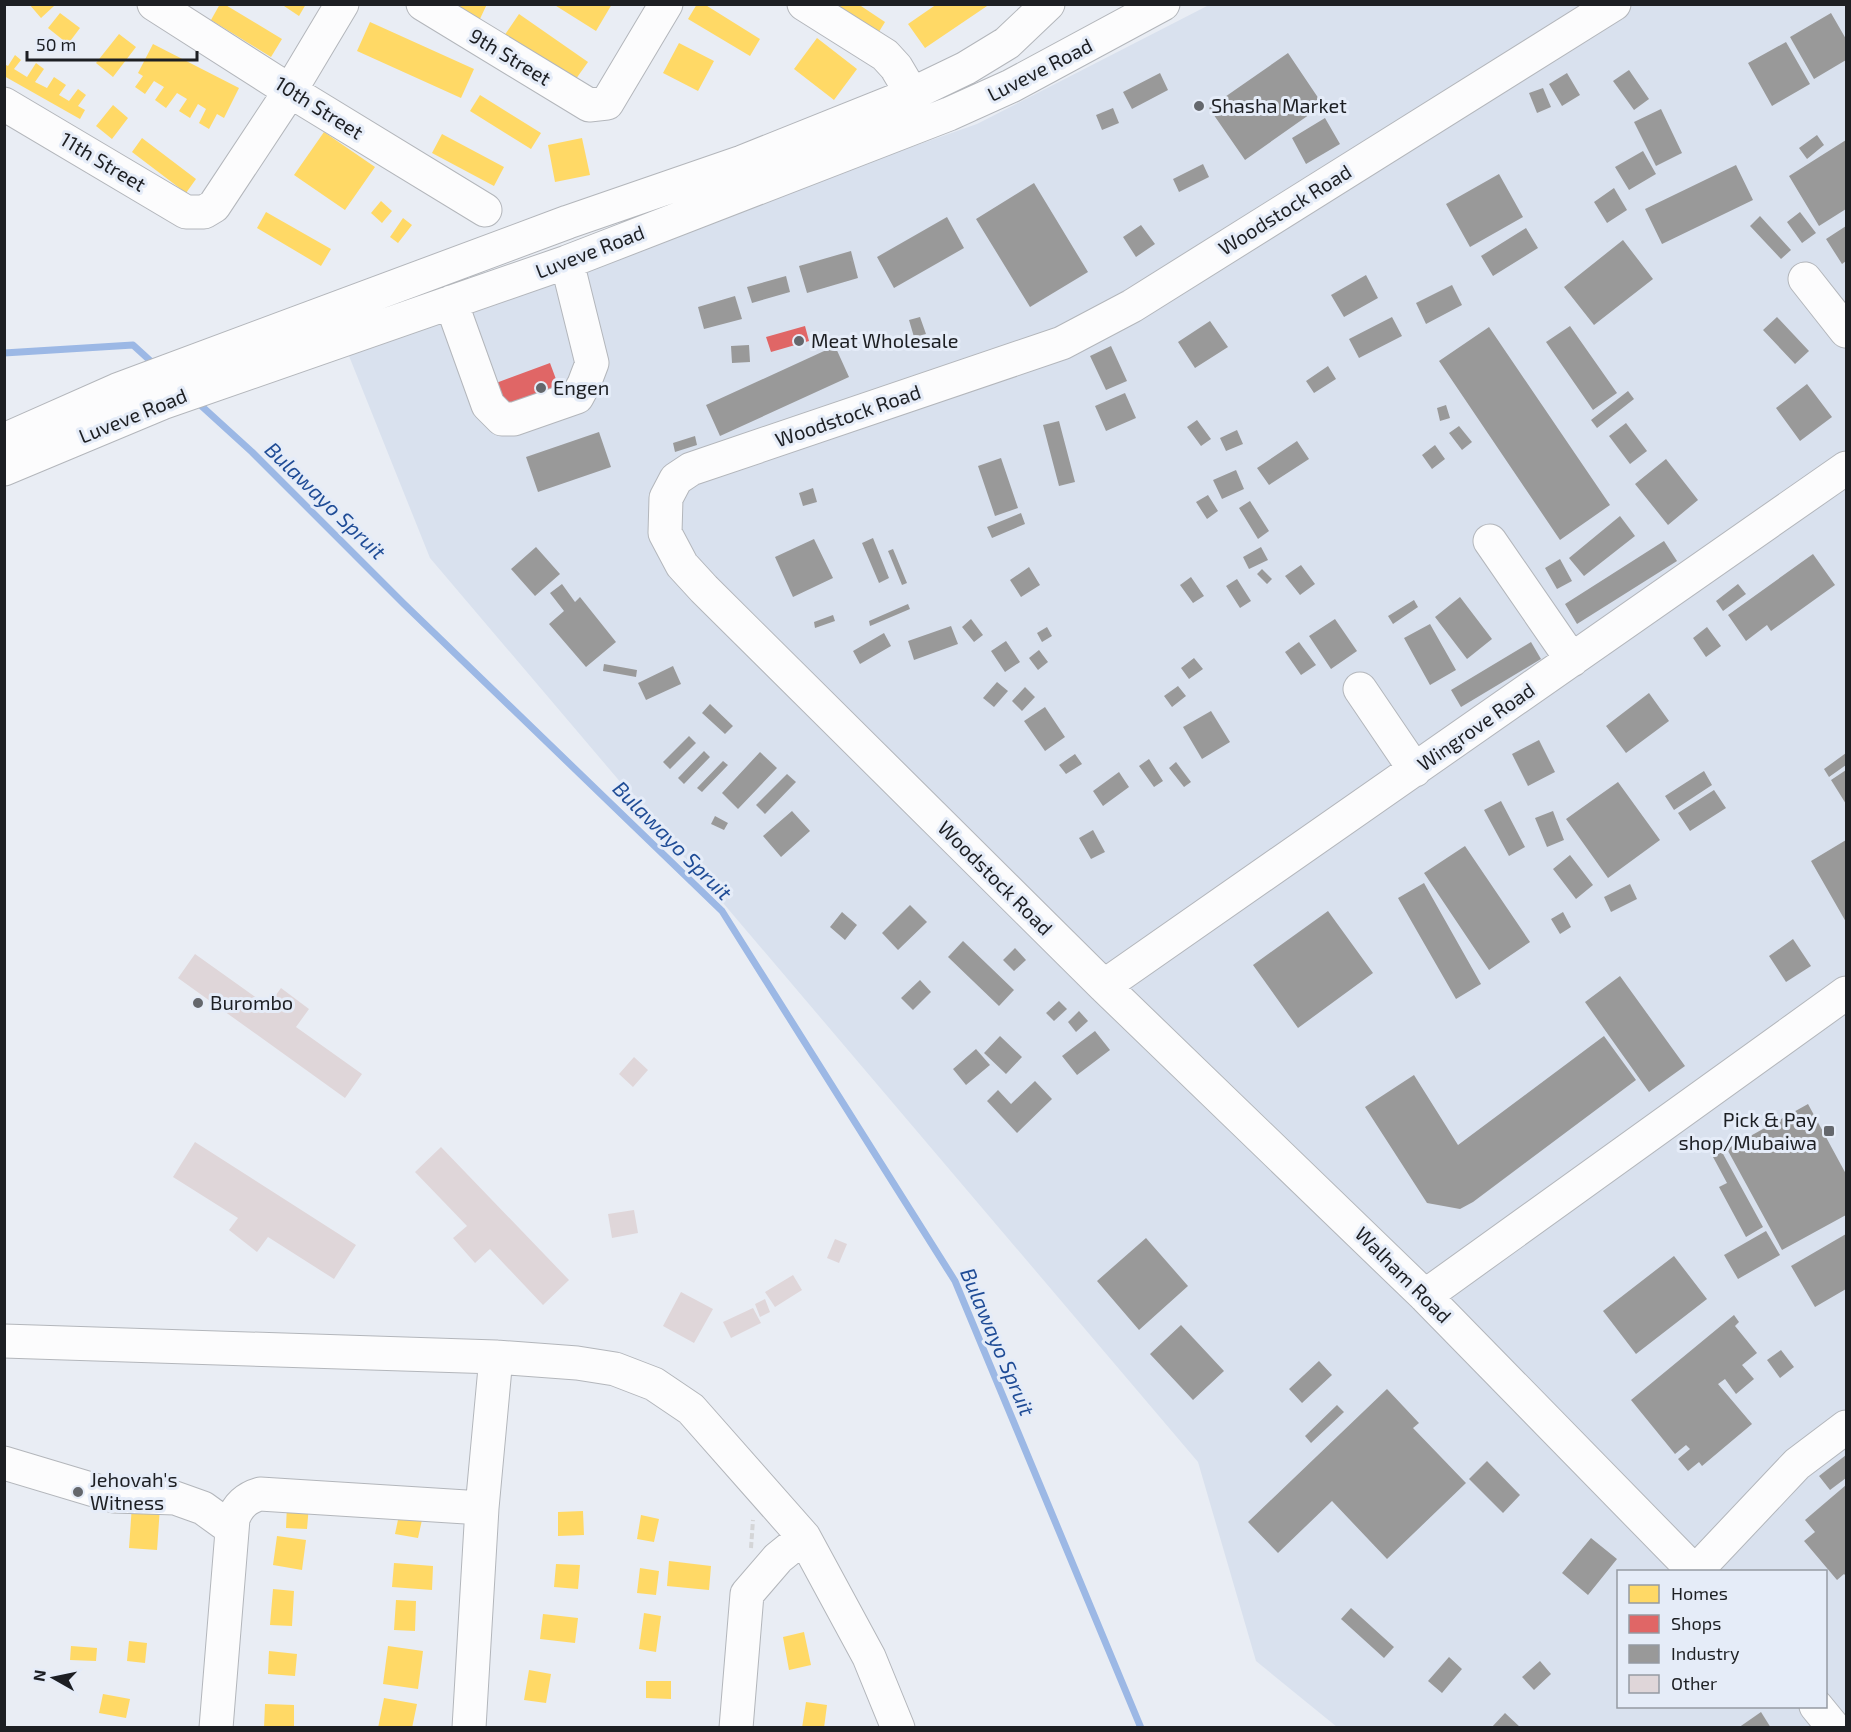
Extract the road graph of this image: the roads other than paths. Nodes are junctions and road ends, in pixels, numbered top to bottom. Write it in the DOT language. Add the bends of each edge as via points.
graph roads {
  1 [pos="154,4"];
  2 [pos="342,4"];
  3 [pos="423,4"];
  4 [pos="666,4"];
  5 [pos="804,4"];
  6 [pos="1048,4"];
  7 [pos="1163,4"];
  8 [pos="1614,4"];
  9 [pos="290,91"];
  10 [pos="912,94"];
  11 [pos="4,104"];
  12 [pos="485,210"];
  13 [pos="567,262"];
  14 [pos="1805,279"];
  15 [pos="451,302"];
  16 [pos="1846,332"];
  17 [pos="4,440"];
  18 [pos="4,468"];
  19 [pos="1841,483"];
  20 [pos="1490,541"];
  21 [pos="1572,660"];
  22 [pos="1360,689"];
  23 [pos="1415,770"];
  24 [pos="1104,986"];
  25 [pos="1846,993"];
  26 [pos="1425,1296"];
  27 [pos="4,1341"];
  28 [pos="496,1357"];
  29 [pos="1846,1427"];
  30 [pos="4,1462"];
  31 [pos="482,1508"];
  32 [pos="232,1529"];
  33 [pos="804,1538"];
  34 [pos="1693,1570"];
  35 [pos="1697,1570"];
  36 [pos="1817,1708"];
  37 [pos="216,1728"];
  38 [pos="469,1728"];
  39 [pos="736,1728"];
  40 [pos="898,1728"];
  41 [pos="1834,1728"];
  1 -- 9 [label="street, 10th Street"];
  2 -- 9 [label="street"];
  3 -- 4 [label="street, 9th Street" via="589,105 597,106 607,103"];
  5 -- 10 [label="street" via="885,55 897,67"];
  6 -- 10 [label="street, Luveve Road" via="1007,43"];
  7 -- 13 [label="street, Luveve Road" via="981,100"];
  8 -- 24 [label="street, Woodstock Road" via="1132,306 1062,343 692,469 676,479 666,498 665,534 682,565"];
  9 -- 11 [label="street, 11th Street" via="214,206 204,212 186,212"];
  9 -- 12 [label="street, 10th Street"];
  10 -- 17 [label="street, Luveve Road" via="742,162 568,222 117,390"];
  13 -- 15 [label="street, Luveve Road"];
  13 -- 15 [label="street" via="592,363 577,397 514,419 502,419 488,405"];
  14 -- 16 [label="street"];
  15 -- 18 [label="street, Luveve Road" via="162,403"];
  19 -- 21 [label="street, Wingrove Road"];
  20 -- 21 [label="street"];
  21 -- 23 [label="street, Wingrove Road"];
  22 -- 23 [label="street"];
  23 -- 24 [label="street, Wingrove Road"];
  24 -- 26 [label="street, Walham Road"];
  25 -- 26 [label="street"];
  26 -- 34 [label="street, Walham Road"];
  27 -- 28 [label="street"];
  28 -- 31 [label="street"];
  28 -- 33 [label="street" via="615,1369 654,1384 691,1409"];
  29 -- 35 [label="street" via="1797,1464"];
  30 -- 32 [label="street" via="114,1496 175,1498 203,1508"];
  31 -- 32 [label="street" via="260,1494 245,1499 237,1509"];
  31 -- 38 [label="street"];
  32 -- 37 [label="street"];
  33 -- 39 [label="street" via="778,1558 747,1594"];
  33 -- 40 [label="street" via="869,1657"];
  36 -- 41 [label="street"];
}
